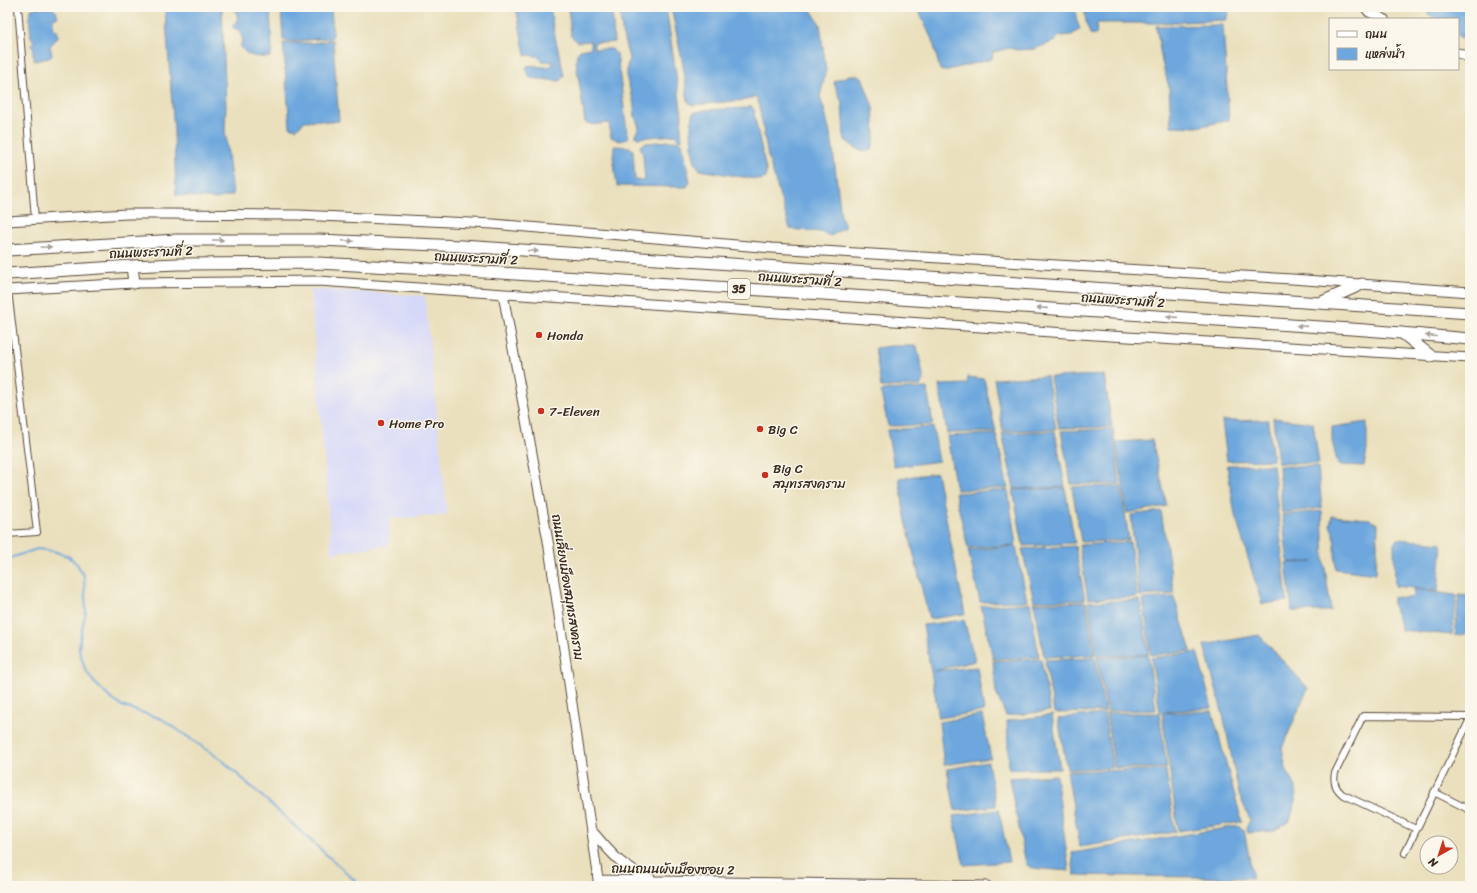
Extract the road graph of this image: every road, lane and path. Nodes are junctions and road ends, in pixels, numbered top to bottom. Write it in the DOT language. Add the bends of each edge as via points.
graph roads {
  1 [pos="18,7"];
  2 [pos="1364,7"];
  3 [pos="1382,18"];
  4 [pos="1459,53"];
  5 [pos="1470,58"];
  6 [pos="35,219"];
  7 [pos="7,221"];
  8 [pos="7,250"];
  9 [pos="132,266"];
  10 [pos="7,274"];
  11 [pos="134,283"];
  12 [pos="1362,284"];
  13 [pos="8,290"];
  14 [pos="1470,292"];
  15 [pos="503,294"];
  16 [pos="1319,303"];
  17 [pos="1470,313"];
  18 [pos="1402,333"];
  19 [pos="1470,339"];
  20 [pos="1431,356"];
  21 [pos="1470,358"];
  22 [pos="7,534"];
  23 [pos="1470,718"];
  24 [pos="1434,792"];
  25 [pos="1470,810"];
  26 [pos="1416,829"];
  27 [pos="591,830"];
  28 [pos="1405,853"];
  29 [pos="659,881"];
  30 [pos="599,883"];
  31 [pos="688,884"];
  32 [pos="987,886"];
  1 -- 6 [label="street"];
  2 -- 3 [label="main road"];
  4 -- 5 [label="main road"];
  6 -- 7 [label="main road"];
  6 -- 12 [label="main road" via="127,214 298,215 493,224 772,248"];
  8 -- 16 [label="highway, ถนนพระรามที่ 2 / 35, one-way" via="177,240 318,240 469,247"];
  9 -- 10 [label="highway, ถนนพระรามที่ 2 / 35"];
  9 -- 11 [label="highway"];
  18 -- 9 [label="highway, ถนนพระรามที่ 2 / 35, one-way" via="318,263"];
  11 -- 13 [label="main road, 35"];
  11 -- 15 [label="main road, 35" via="319,281"];
  12 -- 14 [label="main road"];
  12 -- 16 [label="highway"];
  13 -- 22 [label="street" via="37,532"];
  15 -- 20 [label="main road, 35"];
  15 -- 27 [label="main road, ถนนเลี่ยงเมืองสมุทรสงคราม" via="547,536"];
  16 -- 17 [label="highway, ถนนพระรามที่ 2 / 35"];
  19 -- 18 [label="highway, ถนนพระรามที่ 2 / 35, one-way"];
  18 -- 20 [label="highway"];
  20 -- 21 [label="main road, 35"];
  23 -- 24 [label="street"];
  23 -- 26 [label="street" via="1363,716 1334,781 1339,792"];
  24 -- 25 [label="street"];
  24 -- 26 [label="street"];
  26 -- 28 [label="street"];
  27 -- 29 [label="main road" via="628,869"];
  27 -- 30 [label="main road, ถนนเลี่ยงเมืองสมุทรสงคราม"];
  29 -- 30 [label="main road, ถนนถนนผังเมืองซอย 2"];
  29 -- 31 [label="main road, ถนนถนนผังเมืองซอย 2"];
  31 -- 32 [label="main road, ถนนถนนผังเมืองซอย 2"];
}
